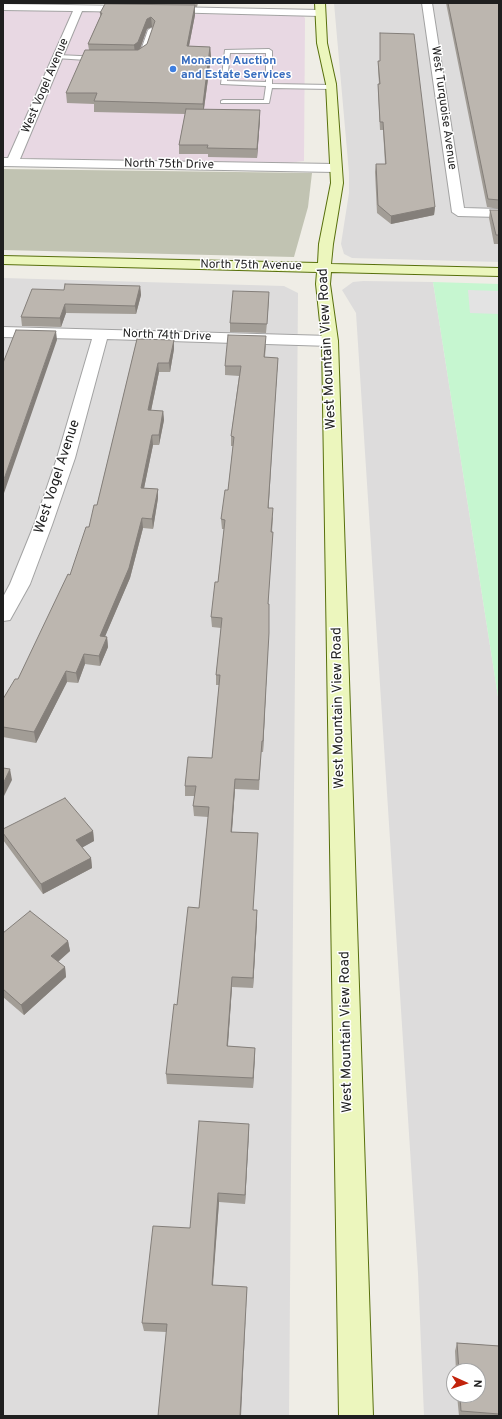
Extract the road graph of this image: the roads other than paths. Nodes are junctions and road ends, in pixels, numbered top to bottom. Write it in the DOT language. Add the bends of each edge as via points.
graph roads {
  1 [pos="427,3"];
  2 [pos="3,7"];
  3 [pos="79,8"];
  4 [pos="320,8"];
  5 [pos="142,10"];
  6 [pos="157,10"];
  7 [pos="151,30"];
  8 [pos="58,57"];
  9 [pos="109,59"];
  10 [pos="124,59"];
  11 [pos="269,85"];
  12 [pos="331,87"];
  13 [pos="224,102"];
  14 [pos="8,162"];
  15 [pos="335,168"];
  16 [pos="499,213"];
  17 [pos="3,260"];
  18 [pos="324,268"];
  19 [pos="499,272"];
  20 [pos="3,332"];
  21 [pos="101,334"];
  22 [pos="330,341"];
  23 [pos="3,615"];
  24 [pos="356,1416"];
  1 -- 16 [label="street, West Turquoise Avenue" via="458,212"];
  2 -- 3 [label="street"];
  3 -- 5 [label="street"];
  3 -- 8 [label="street, West Vogel Avenue"];
  4 -- 6 [label="street"];
  4 -- 12 [label="street, West Mountain View Road" via="322,43"];
  7 -- 10 [label="lane" via="143,54 136,58"];
  8 -- 9 [label="lane"];
  8 -- 14 [label="street, West Vogel Avenue"];
  11 -- 11 [label="lane" via="269,51 227,51 223,83"];
  11 -- 12 [label="lane"];
  11 -- 13 [label="lane" via="267,102"];
  12 -- 15 [label="street, West Mountain View Road"];
  14 -- 15 [label="street, North 75th Drive"];
  15 -- 18 [label="street, West Mountain View Road" via="337,183"];
  17 -- 18 [label="street, North 75th Avenue"];
  18 -- 19 [label="street, North 75th Avenue"];
  18 -- 22 [label="street, West Mountain View Road" via="323,284"];
  20 -- 21 [label="street, North 74th Drive"];
  21 -- 22 [label="street, North 74th Drive"];
  21 -- 23 [label="street, West Vogel Avenue" via="66,458 43,525 20,584"];
  22 -- 24 [label="street, West Mountain View Road"];
}
